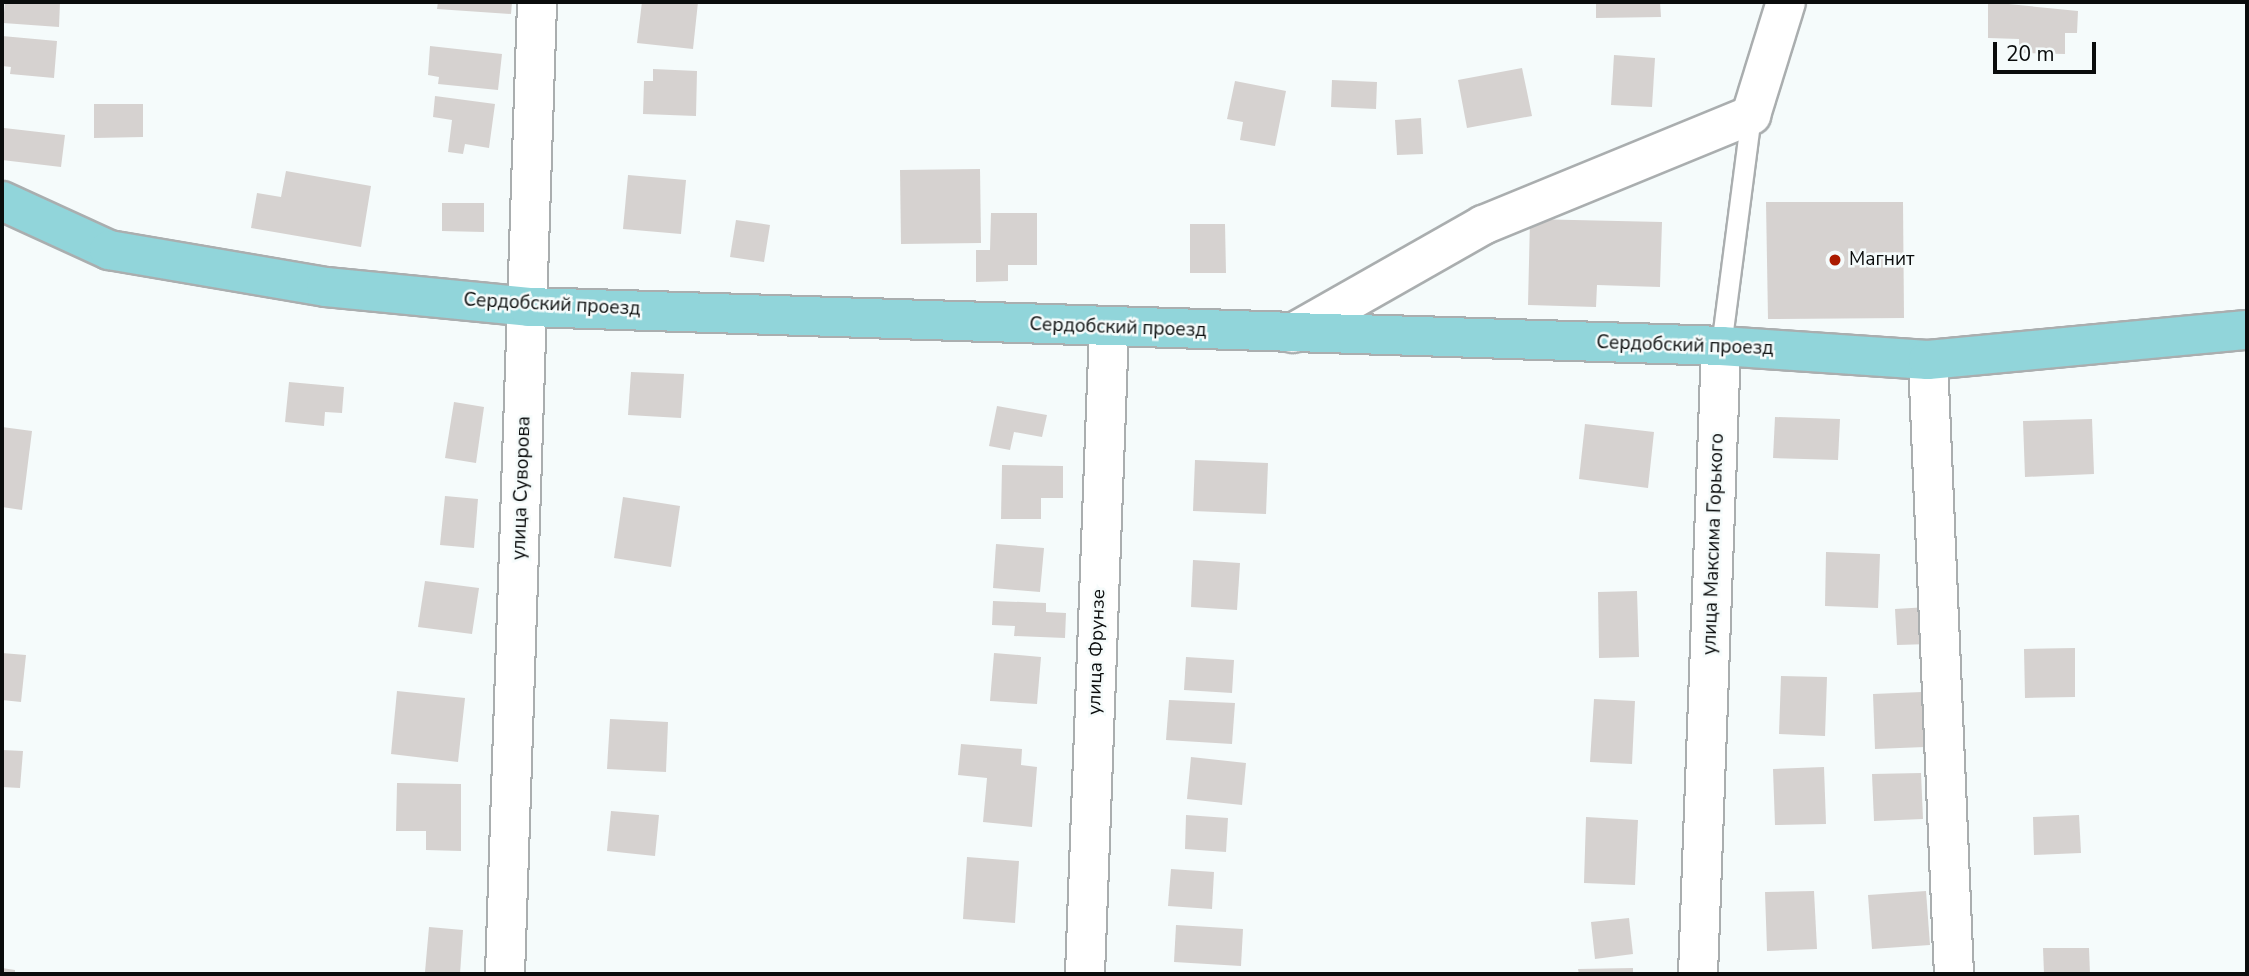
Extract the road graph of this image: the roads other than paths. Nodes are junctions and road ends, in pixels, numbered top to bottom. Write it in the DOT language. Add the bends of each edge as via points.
graph roads {
  1 [pos="537,2"];
  2 [pos="1786,2"];
  3 [pos="1751,115"];
  4 [pos="2,201"];
  5 [pos="528,307"];
  6 [pos="1110,329"];
  7 [pos="2247,330"];
  8 [pos="1293,333"];
  9 [pos="1721,346"];
  10 [pos="1928,360"];
  11 [pos="505,974"];
  12 [pos="1085,974"];
  13 [pos="1698,974"];
  14 [pos="1954,974"];
  1 -- 5 [label="street, улица Суворова"];
  2 -- 3 [label="street, улица Максима Горького"];
  3 -- 8 [label="street" via="1483,225"];
  3 -- 9 [label="lane, улица Максима Горького"];
  4 -- 5 [label="main road, Сердобский проезд" via="109,250 326,287"];
  5 -- 6 [label="main road, Сердобский проезд"];
  5 -- 11 [label="street, улица Суворова"];
  6 -- 8 [label="main road, Сердобский проезд"];
  6 -- 12 [label="street, улица Фрунзе"];
  7 -- 10 [label="main road, Сердобский проезд"];
  8 -- 9 [label="main road, Сердобский проезд"];
  9 -- 10 [label="main road, Сердобский проезд"];
  9 -- 13 [label="street, улица Максима Горького"];
  10 -- 14 [label="street"];
}
